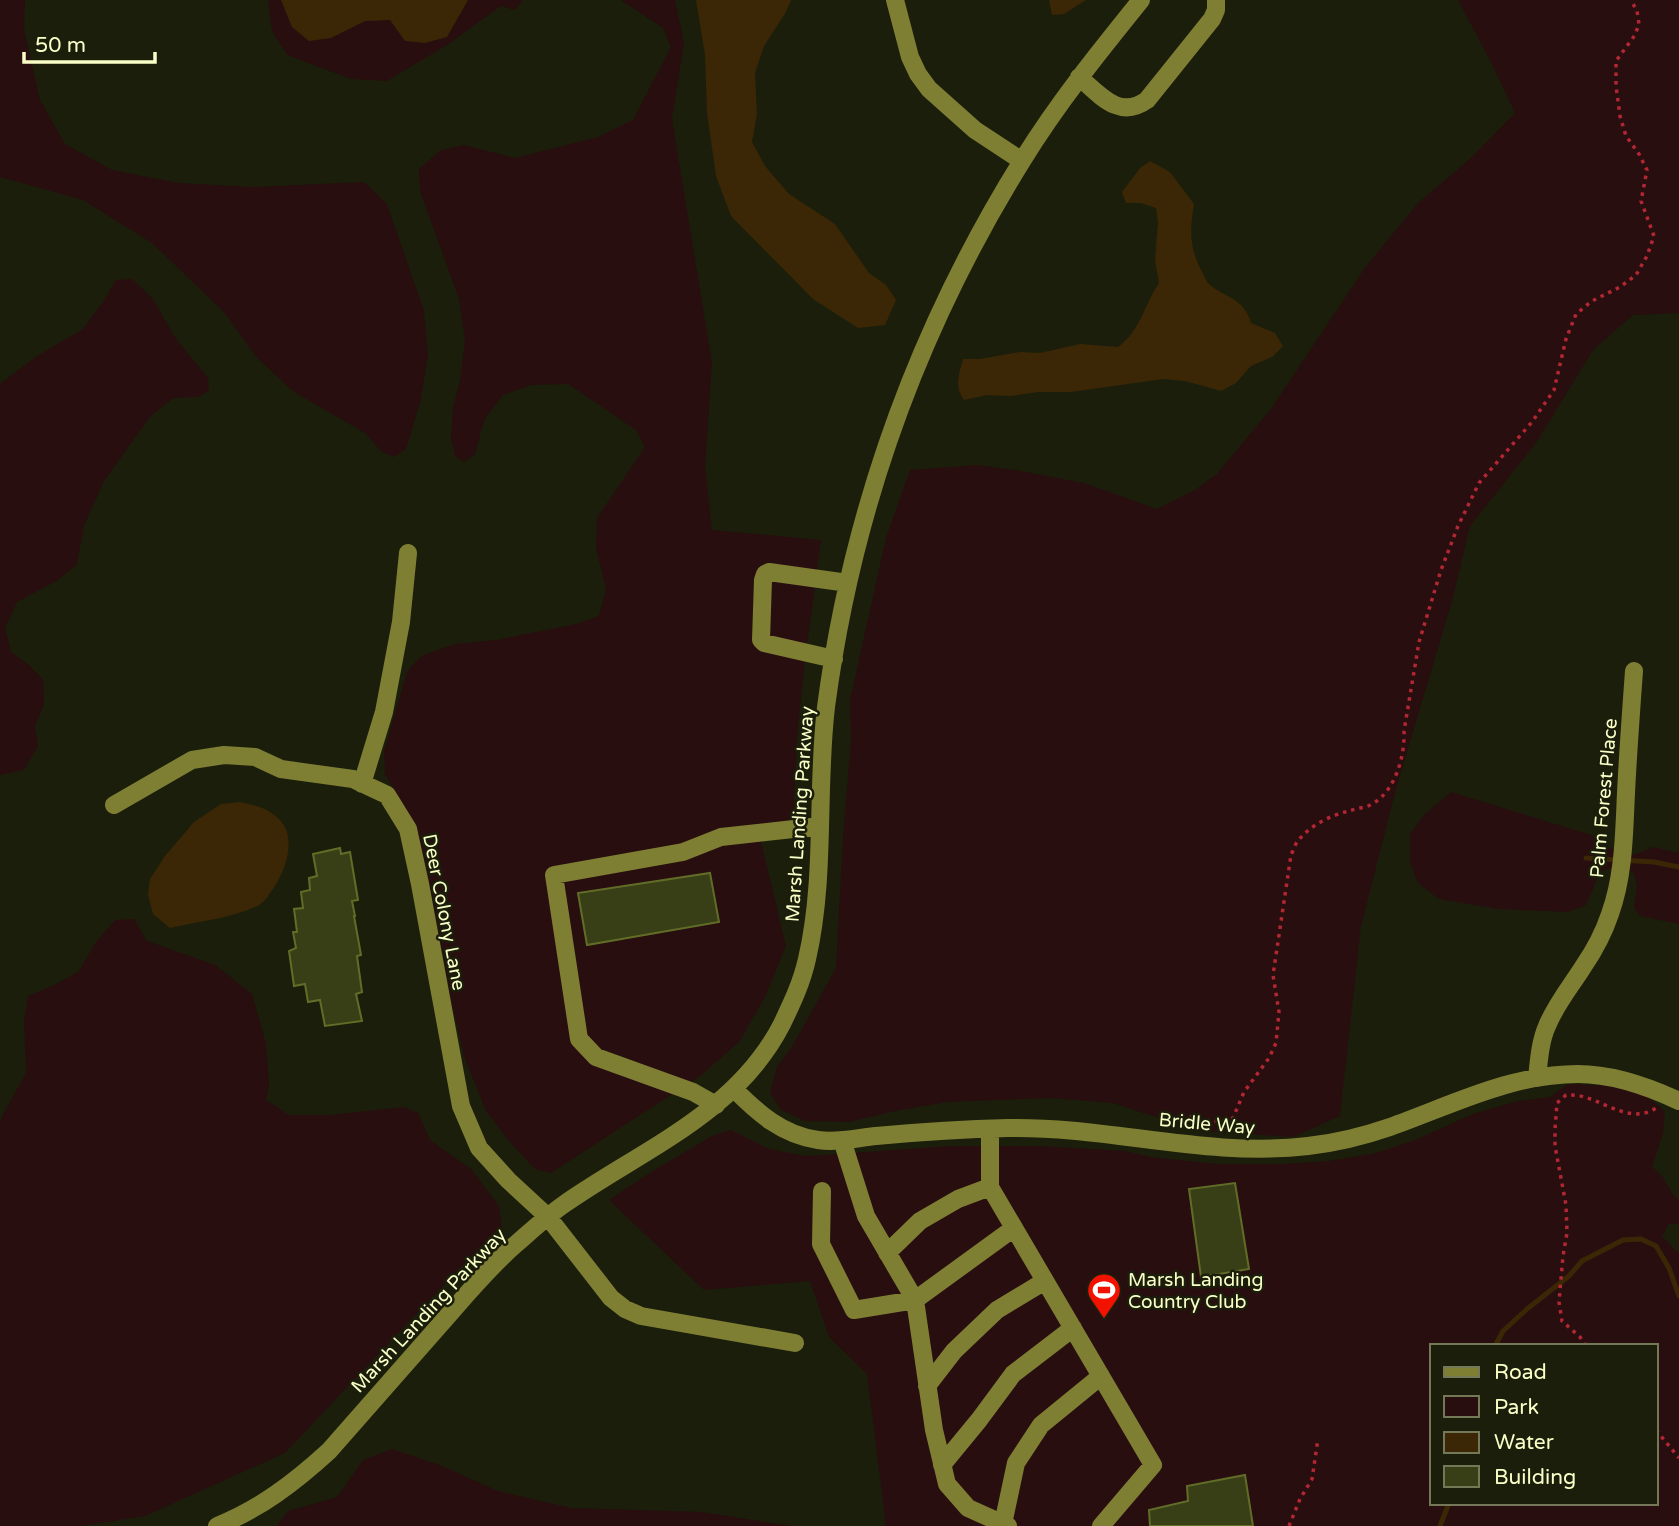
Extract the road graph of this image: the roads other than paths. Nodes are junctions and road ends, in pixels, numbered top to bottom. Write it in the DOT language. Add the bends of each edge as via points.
graph roads {
  1 [pos="895,0"];
  2 [pos="1141,0"];
  3 [pos="1216,0"];
  4 [pos="1079,77"];
  5 [pos="1022,161"];
  6 [pos="408,553"];
  7 [pos="848,583"];
  8 [pos="834,659"];
  9 [pos="1634,671"];
  10 [pos="362,784"];
  11 [pos="114,804"];
  12 [pos="820,826"];
  13 [pos="1537,1078"];
  14 [pos="734,1088"];
  15 [pos="1676,1100"];
  16 [pos="716,1105"];
  17 [pos="990,1129"];
  18 [pos="842,1140"];
  19 [pos="990,1187"];
  20 [pos="822,1191"];
  21 [pos="548,1217"];
  22 [pos="1014,1228"];
  23 [pos="887,1254"];
  24 [pos="1045,1281"];
  25 [pos="915,1300"];
  26 [pos="1073,1328"];
  27 [pos="795,1343"];
  28 [pos="1101,1376"];
  29 [pos="928,1386"];
  30 [pos="942,1465"];
  31 [pos="1006,1525"];
  32 [pos="217,1526"];
  33 [pos="1101,1526"];
  1 -- 5 [label="street" via="910,57 929,89 975,130"];
  2 -- 4 [label="street, Marsh Landing Parkway"];
  3 -- 4 [label="street" via="1212,19 1140,106 1128,109 1108,102"];
  4 -- 5 [label="street, Marsh Landing Parkway"];
  5 -- 7 [label="street, Marsh Landing Parkway" via="986,221 923,349 873,483"];
  6 -- 10 [label="street" via="384,712"];
  7 -- 8 [label="street, Marsh Landing Parkway"];
  7 -- 8 [label="street" via="769,572 763,580 761,640"];
  8 -- 12 [label="street, Marsh Landing Parkway" via="822,755"];
  9 -- 13 [label="street, Palm Forest Place" via="1625,834 1611,912 1547,1026"];
  10 -- 11 [label="street, Deer Colony Lane" via="281,769 255,757 224,755 192,760"];
  10 -- 21 [label="street, Deer Colony Lane" via="387,795 408,829 461,1106 479,1148"];
  12 -- 14 [label="street, Marsh Landing Parkway" via="814,925 803,973 779,1028"];
  12 -- 16 [label="street" via="721,837 683,852 554,875 579,1039 596,1057 693,1092"];
  13 -- 15 [label="street, Bridle Way" via="1610,1077"];
  13 -- 17 [label="street, Bridle Way" via="1473,1094 1388,1128 1310,1146 1226,1149 1053,1129"];
  14 -- 16 [label="street, Marsh Landing Parkway"];
  14 -- 18 [label="street, Bridle Way" via="759,1114 793,1134"];
  16 -- 21 [label="street, Marsh Landing Parkway"];
  17 -- 18 [label="street, Bridle Way"];
  17 -- 19 [label="street"];
  18 -- 23 [label="street" via="866,1216"];
  19 -- 22 [label="street"];
  19 -- 23 [label="street" via="920,1221"];
  20 -- 25 [label="street" via="821,1244 854,1310"];
  21 -- 27 [label="street, Deer Colony Lane" via="611,1298 625,1309 641,1316"];
  21 -- 32 [label="street, Marsh Landing Parkway" via="480,1280 329,1451 270,1499"];
  22 -- 24 [label="street"];
  22 -- 25 [label="street"];
  23 -- 25 [label="street"];
  24 -- 26 [label="street"];
  24 -- 29 [label="street" via="997,1310 954,1351"];
  25 -- 29 [label="street"];
  26 -- 28 [label="street"];
  26 -- 30 [label="street" via="1013,1374"];
  28 -- 31 [label="street" via="1041,1425 1016,1463"];
  28 -- 33 [label="street" via="1153,1465"];
  29 -- 30 [label="street"];
  30 -- 31 [label="street" via="947,1483 968,1508"];
}
